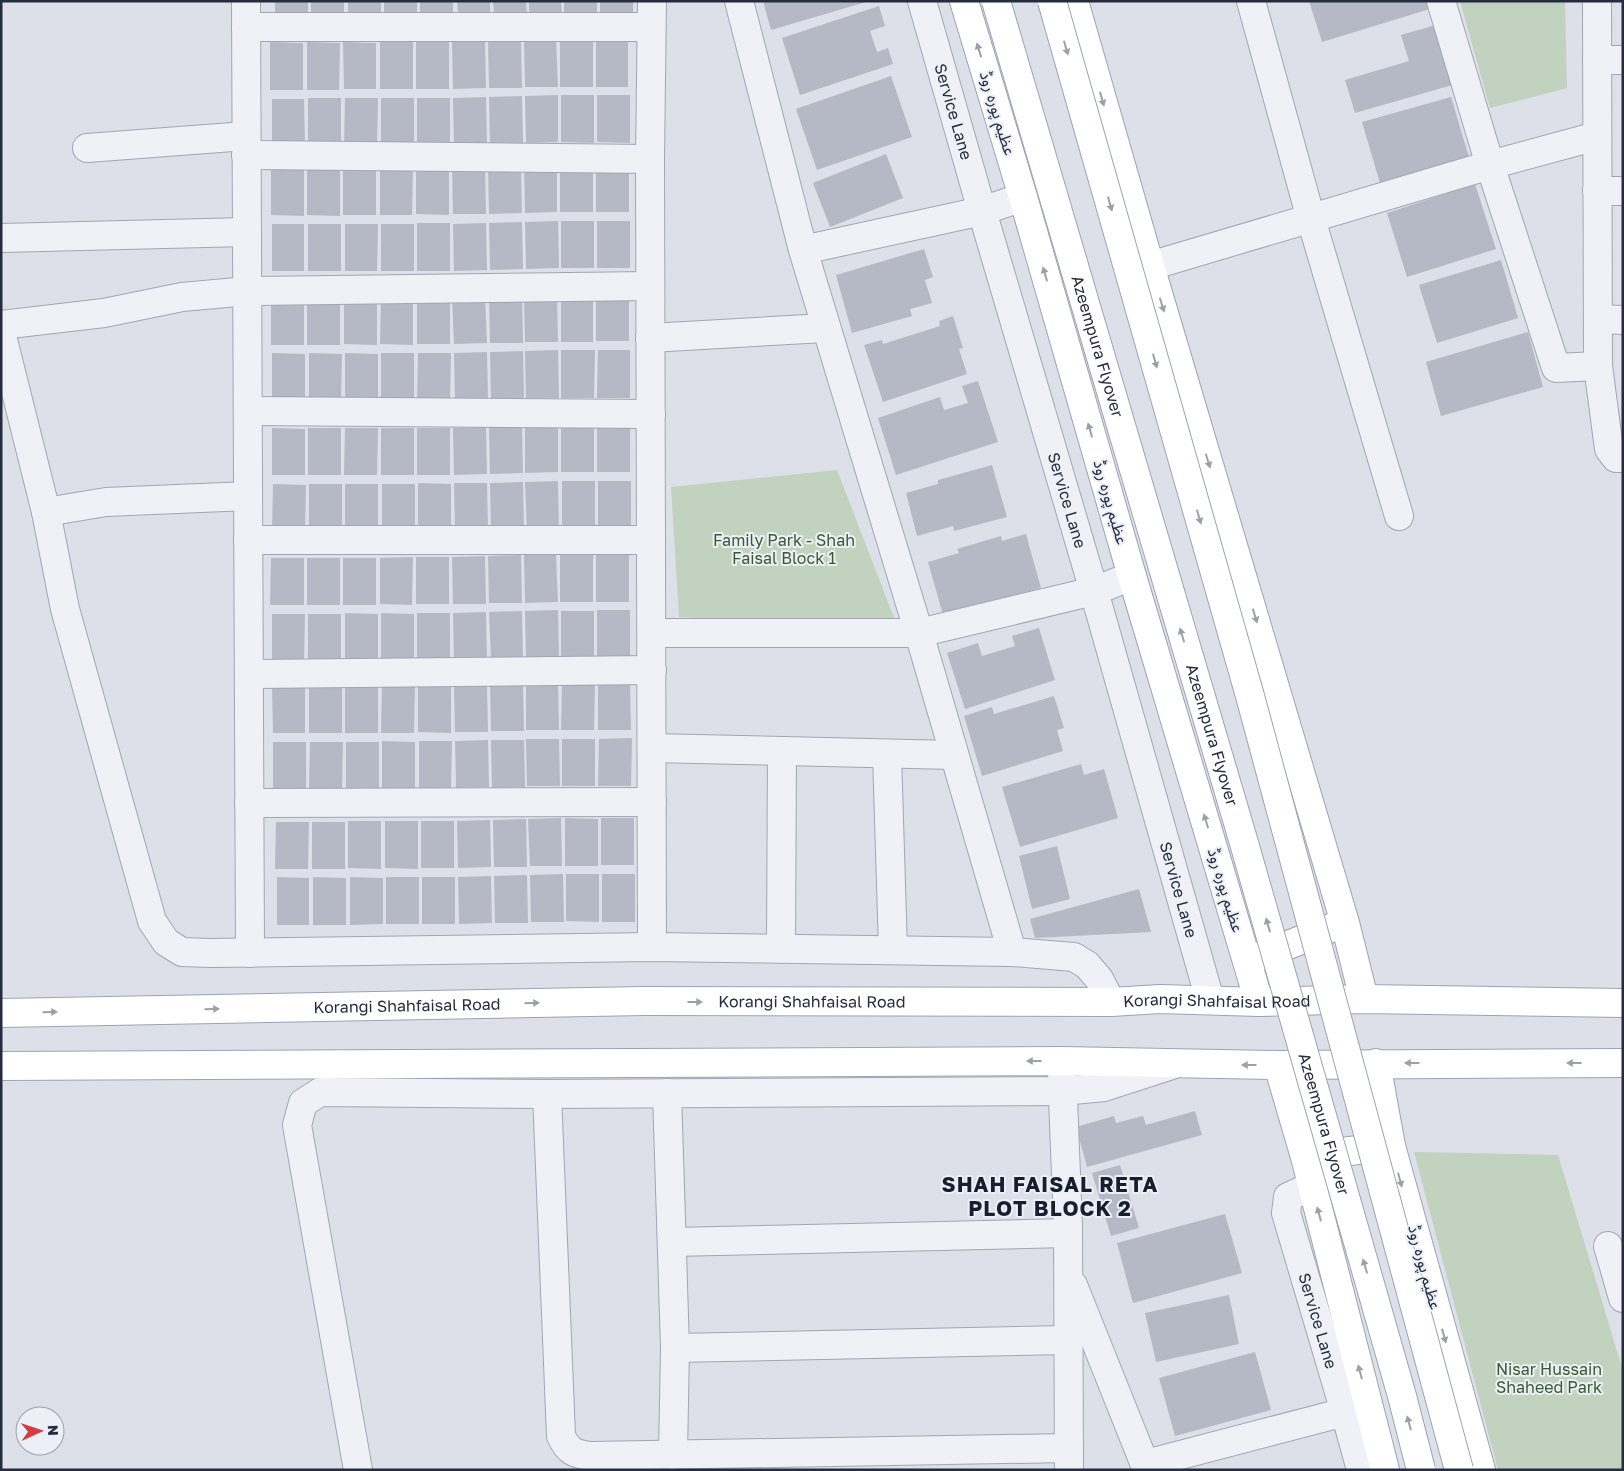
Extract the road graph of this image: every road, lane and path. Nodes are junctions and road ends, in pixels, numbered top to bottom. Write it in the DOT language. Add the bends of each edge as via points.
graph roads {
  1 [pos="739,1"];
  2 [pos="922,1"];
  3 [pos="964,1"];
  4 [pos="996,1"];
  5 [pos="1052,1"];
  6 [pos="1074,1"];
  7 [pos="1251,1"];
  8 [pos="1440,1"];
  9 [pos="1597,1"];
  10 [pos="246,14"];
  11 [pos="652,14"];
  12 [pos="1610,60"];
  13 [pos="1597,136"];
  14 [pos="246,146"];
  15 [pos="87,148"];
  16 [pos="650,159"];
  17 [pos="1490,165"];
  18 [pos="1610,191"];
  19 [pos="1023,197"];
  20 [pos="982,211"];
  21 [pos="1311,219"];
  22 [pos="247,232"];
  23 [pos="1,238"];
  24 [pos="803,250"];
  25 [pos="1150,266"];
  26 [pos="650,286"];
  27 [pos="248,291"];
  28 [pos="1610,320"];
  29 [pos="1,326"];
  30 [pos="825,328"];
  31 [pos="1,332"];
  32 [pos="650,338"];
  33 [pos="1598,366"];
  34 [pos="248,411"];
  35 [pos="651,414"];
  36 [pos="1623,458"];
  37 [pos="248,496"];
  38 [pos="46,512"];
  39 [pos="1399,516"];
  40 [pos="248,540"];
  41 [pos="650,540"];
  42 [pos="1132,576"];
  43 [pos="1094,591"];
  44 [pos="919,632"];
  45 [pos="652,633"];
  46 [pos="652,670"];
  47 [pos="249,674"];
  48 [pos="652,748"];
  49 [pos="782,751"];
  50 [pos="887,754"];
  51 [pos="954,755"];
  52 [pos="652,802"];
  53 [pos="250,803"];
  54 [pos="1345,923"];
  55 [pos="652,947"];
  56 [pos="781,948"];
  57 [pos="893,950"];
  58 [pos="1012,952"];
  59 [pos="250,953"];
  60 [pos="1247,961"];
  61 [pos="1364,999"];
  62 [pos="1210,1000"];
  63 [pos="1111,1002"];
  64 [pos="1259,1002"];
  65 [pos="1623,1003"];
  66 [pos="1,1013"];
  67 [pos="1062,1061"];
  68 [pos="1623,1063"];
  69 [pos="1174,1064"];
  70 [pos="1376,1064"];
  71 [pos="1278,1065"];
  72 [pos="1,1066"];
  73 [pos="1063,1091"];
  74 [pos="546,1094"];
  75 [pos="668,1094"];
  76 [pos="1391,1146"];
  77 [pos="1305,1157"];
  78 [pos="1068,1233"];
  79 [pos="672,1242"];
  80 [pos="1608,1246"];
  81 [pos="1068,1272"];
  82 [pos="1623,1298"];
  83 [pos="1068,1340"];
  84 [pos="675,1348"];
  85 [pos="1357,1408"];
  86 [pos="673,1455"];
  87 [pos="1069,1459"];
  88 [pos="1147,1467"];
  89 [pos="358,1470"];
  90 [pos="1361,1470"];
  91 [pos="1385,1470"];
  92 [pos="1421,1470"];
  93 [pos="1459,1470"];
  94 [pos="1481,1470"];
  1 -- 24 [label="street"];
  2 -- 20 [label="street, Service Lane"];
  19 -- 3 [label="main road, عظیم پورہ روڈ, one-way"];
  92 -- 4 [label="main road, Azeempura Flyover, one-way, bridge" via="1244,843"];
  5 -- 93 [label="main road, one-way, bridge" via="1250,696"];
  6 -- 25 [label="main road, one-way"];
  7 -- 21 [label="street"];
  8 -- 17 [label="street"];
  9 -- 12 [label="street"];
  10 -- 11 [label="street"];
  10 -- 14 [label="street"];
  11 -- 16 [label="street"];
  12 -- 13 [label="street"];
  13 -- 17 [label="street"];
  13 -- 18 [label="street"];
  14 -- 15 [label="street"];
  14 -- 16 [label="street"];
  14 -- 22 [label="street"];
  16 -- 26 [label="street"];
  17 -- 21 [label="street"];
  17 -- 33 [label="street" via="1556,368"];
  18 -- 28 [label="street"];
  19 -- 20 [label="street"];
  42 -- 19 [label="main road, عظیم پورہ روڈ, one-way"];
  20 -- 24 [label="street"];
  20 -- 43 [label="street, Service Lane"];
  21 -- 25 [label="street"];
  21 -- 39 [label="street"];
  22 -- 23 [label="street"];
  22 -- 27 [label="street"];
  24 -- 30 [label="street"];
  25 -- 54 [label="main road, one-way"];
  26 -- 27 [label="street"];
  26 -- 32 [label="street"];
  27 -- 29 [label="street"];
  27 -- 34 [label="street"];
  28 -- 33 [label="street"];
  30 -- 32 [label="street"];
  30 -- 44 [label="street"];
  31 -- 38 [label="street"];
  32 -- 35 [label="street"];
  33 -- 36 [label="street" via="1609,449 1616,458"];
  34 -- 35 [label="street"];
  34 -- 37 [label="street"];
  35 -- 41 [label="street"];
  37 -- 38 [label="street" via="106,502"];
  37 -- 40 [label="street"];
  38 -- 59 [label="street" via="65,609 152,921 166,942 182,952"];
  40 -- 41 [label="street"];
  40 -- 47 [label="street"];
  41 -- 45 [label="street"];
  42 -- 43 [label="street"];
  60 -- 42 [label="main road, عظیم پورہ روڈ, one-way"];
  43 -- 44 [label="street"];
  43 -- 62 [label="street, Service Lane"];
  44 -- 45 [label="street"];
  44 -- 51 [label="street"];
  45 -- 46 [label="street"];
  46 -- 47 [label="street"];
  46 -- 48 [label="street"];
  47 -- 53 [label="street"];
  48 -- 49 [label="street"];
  48 -- 52 [label="street"];
  49 -- 50 [label="street"];
  49 -- 56 [label="street"];
  50 -- 51 [label="street"];
  50 -- 57 [label="street"];
  51 -- 58 [label="street"];
  52 -- 53 [label="street"];
  52 -- 55 [label="street"];
  53 -- 59 [label="street"];
  54 -- 60 [label="main road"];
  54 -- 61 [label="main road"];
  55 -- 56 [label="street"];
  55 -- 59 [label="street"];
  56 -- 57 [label="street"];
  57 -- 58 [label="street"];
  58 -- 63 [label="street" via="1074,957 1087,965 1099,979"];
  60 -- 64 [label="main road, عظیم پورہ روڈ"];
  61 -- 64 [label="main road, Korangi Shahfaisal Road"];
  61 -- 65 [label="main road, Korangi Shahfaisal Road"];
  62 -- 63 [label="main road, Korangi Shahfaisal Road"];
  62 -- 64 [label="main road, Korangi Shahfaisal Road"];
  66 -- 63 [label="main road, Korangi Shahfaisal Road, one-way" via="644,1002"];
  67 -- 69 [label="main road"];
  67 -- 72 [label="main road, one-way"];
  67 -- 73 [label="street"];
  68 -- 70 [label="main road, one-way"];
  71 -- 69 [label="main road, one-way"];
  69 -- 73 [label="street" via="1104,1087"];
  70 -- 71 [label="main road"];
  70 -- 76 [label="main road, عظیم پورہ روڈ"];
  71 -- 77 [label="main road"];
  73 -- 75 [label="street"];
  73 -- 78 [label="street"];
  74 -- 75 [label="street"];
  74 -- 86 [label="street" via="561,1436 566,1447 578,1454"];
  74 -- 89 [label="street" via="320,1092 303,1103 297,1125"];
  75 -- 79 [label="street"];
  76 -- 77 [label="main road"];
  76 -- 94 [label="main road, عظیم پورہ روڈ, one-way"];
  77 -- 85 [label="main road"];
  78 -- 79 [label="street"];
  78 -- 81 [label="street"];
  79 -- 84 [label="street"];
  80 -- 82 [label="street"];
  81 -- 83 [label="street"];
  81 -- 88 [label="street"];
  83 -- 84 [label="street"];
  83 -- 87 [label="street"];
  84 -- 86 [label="street"];
  85 -- 88 [label="street"];
  85 -- 90 [label="street"];
  85 -- 91 [label="main road"];
  86 -- 87 [label="street"];
}
